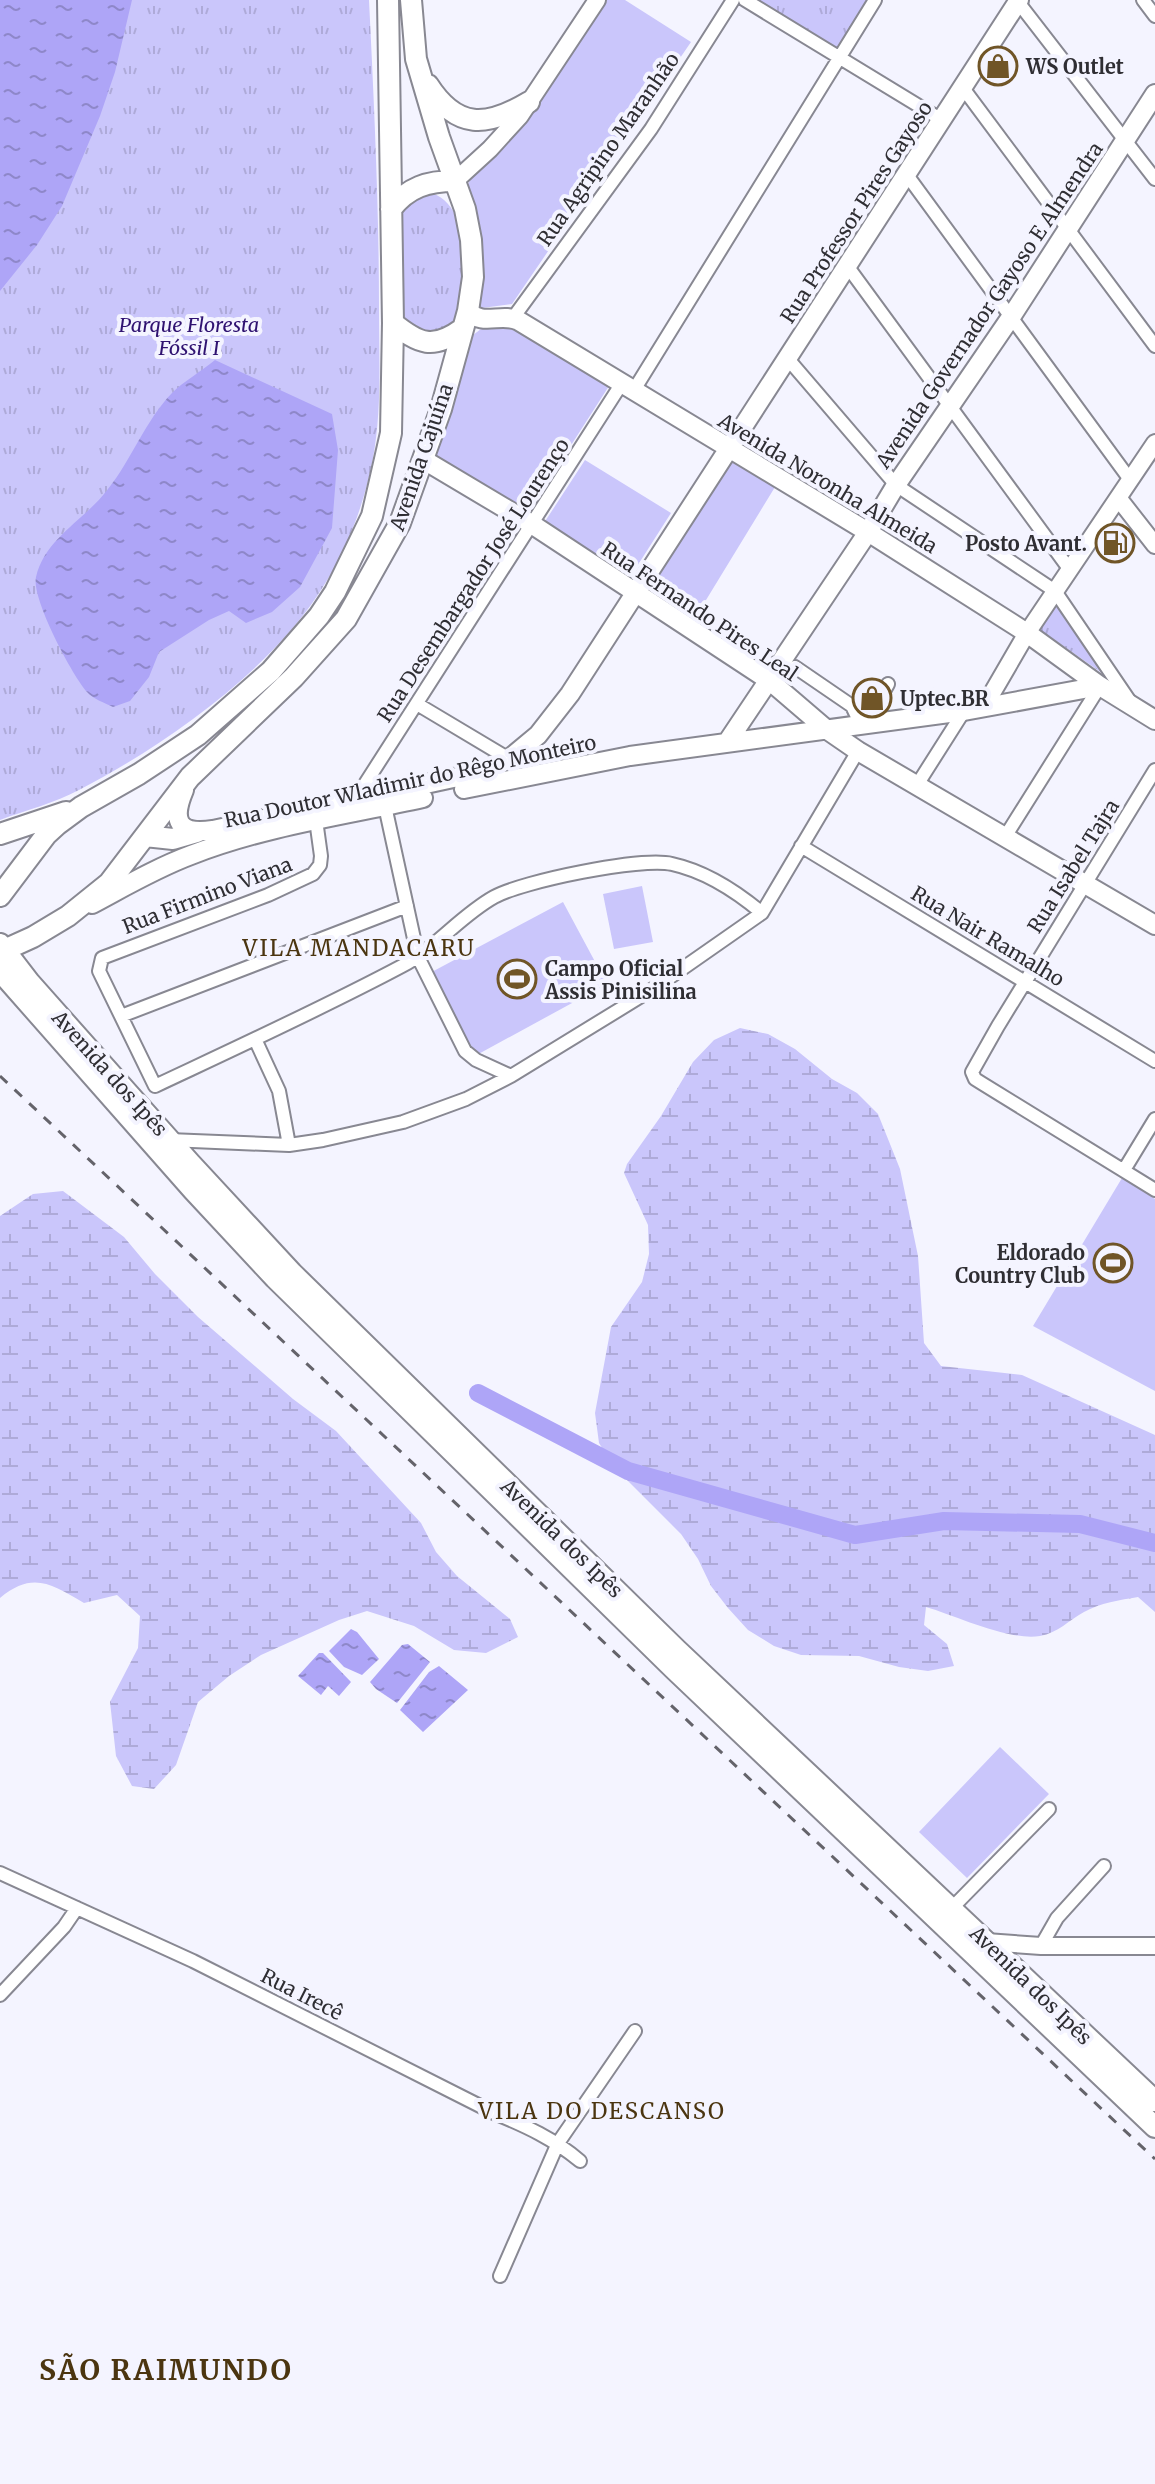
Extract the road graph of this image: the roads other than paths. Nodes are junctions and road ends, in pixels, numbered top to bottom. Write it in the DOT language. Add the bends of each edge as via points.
graph roads {
  1 [pos="388,0"];
  2 [pos="411,0"];
  3 [pos="597,0"];
  4 [pos="733,0"];
  5 [pos="745,0"];
  6 [pos="875,0"];
  7 [pos="1143,0"];
  8 [pos="1018,1"];
  9 [pos="1155,16"];
  10 [pos="839,58"];
  11 [pos="416,59"];
  12 [pos="963,88"];
  13 [pos="1155,94"];
  14 [pos="529,102"];
  15 [pos="942,120"];
  16 [pos="1125,140"];
  17 [pos="907,175"];
  18 [pos="1155,179"];
  19 [pos="455,181"];
  20 [pos="391,209"];
  21 [pos="1068,229"];
  22 [pos="848,267"];
  23 [pos="1011,317"];
  24 [pos="513,318"];
  25 [pos="465,320"];
  26 [pos="393,323"];
  27 [pos="1155,346"];
  28 [pos="788,359"];
  29 [pos="628,387"];
  30 [pos="950,406"];
  31 [pos="1155,443"];
  32 [pos="729,447"];
  33 [pos="424,460"];
  34 [pos="1131,481"];
  35 [pos="896,485"];
  36 [pos="1119,499"];
  37 [pos="533,525"];
  38 [pos="868,532"];
  39 [pos="1155,545"];
  40 [pos="1070,570"];
  41 [pos="1055,591"];
  42 [pos="636,594"];
  43 [pos="1027,633"];
  44 [pos="795,667"];
  45 [pos="770,681"];
  46 [pos="888,684"];
  47 [pos="1100,686"];
  48 [pos="1131,703"];
  49 [pos="417,704"];
  50 [pos="984,707"];
  51 [pos="964,711"];
  52 [pos="858,719"];
  53 [pos="1155,720"];
  54 [pos="826,729"];
  55 [pos="728,741"];
  56 [pos="858,751"];
  57 [pos="509,759"];
  58 [pos="1155,770"];
  59 [pos="190,777"];
  60 [pos="917,785"];
  61 [pos="356,798"];
  62 [pos="385,806"];
  63 [pos="81,807"];
  64 [pos="307,818"];
  65 [pos="197,832"];
  66 [pos="0,834"];
  67 [pos="145,836"];
  68 [pos="1005,837"];
  69 [pos="801,846"];
  70 [pos="1085,885"];
  71 [pos="0,896"];
  72 [pos="407,906"];
  73 [pos="762,913"];
  74 [pos="68,916"];
  75 [pos="1155,925"];
  76 [pos="1,948"];
  77 [pos="418,957"];
  78 [pos="0,971"];
  79 [pos="1025,981"];
  80 [pos="121,1016"];
  81 [pos="255,1039"];
  82 [pos="1155,1061"];
  83 [pos="511,1076"];
  84 [pos="1155,1119"];
  85 [pos="169,1140"];
  86 [pos="289,1145"];
  87 [pos="1124,1170"];
  88 [pos="1155,1190"];
  89 [pos="434,1425"];
  90 [pos="671,1654"];
  91 [pos="1049,1809"];
  92 [pos="1104,1866"];
  93 [pos="0,1873"];
  94 [pos="77,1908"];
  95 [pos="951,1909"];
  96 [pos="1041,1946"];
  97 [pos="1155,1946"];
  98 [pos="980,1948"];
  99 [pos="1008,1976"];
  100 [pos="0,1995"];
  101 [pos="635,2031"];
  102 [pos="1155,2101"];
  103 [pos="1155,2127"];
  104 [pos="558,2143"];
  105 [pos="580,2161"];
  106 [pos="500,2276"];
  1 -- 20 [label="main road, Avenida Cajuína"];
  2 -- 11 [label="main road, Avenida Cajuína"];
  3 -- 14 [label="street"];
  4 -- 24 [label="street, Rua Agripino Maranhão" via="651,129"];
  5 -- 10 [label="street"];
  6 -- 10 [label="street, Rua Desembargador José Lourenço"];
  7 -- 9 [label="street"];
  8 -- 12 [label="main road, Rua Professor Pires Gayoso"];
  8 -- 16 [label="street"];
  10 -- 15 [label="street"];
  10 -- 29 [label="street, Rua Desembargador José Lourenço"];
  11 -- 14 [label="main road" via="437,98 461,117 490,119"];
  11 -- 19 [label="main road, Avenida Cajuína"];
  12 -- 15 [label="main road, Rua Professor Pires Gayoso"];
  12 -- 21 [label="street"];
  13 -- 16 [label="main road, Avenida Governador Gayoso E Almendra"];
  14 -- 19 [label="street"];
  15 -- 17 [label="main road, Rua Professor Pires Gayoso"];
  16 -- 18 [label="street"];
  16 -- 21 [label="main road, Avenida Governador Gayoso E Almendra"];
  17 -- 22 [label="main road, Rua Professor Pires Gayoso"];
  17 -- 23 [label="street"];
  19 -- 20 [label="main road" via="417,187"];
  19 -- 25 [label="main road, Avenida Cajuína" via="471,240 473,277"];
  20 -- 26 [label="main road, Avenida Cajuína"];
  21 -- 23 [label="main road, Avenida Governador Gayoso E Almendra"];
  21 -- 27 [label="street"];
  22 -- 28 [label="main road, Rua Professor Pires Gayoso"];
  22 -- 30 [label="street"];
  23 -- 30 [label="main road, Avenida Governador Gayoso E Almendra"];
  23 -- 34 [label="street"];
  24 -- 25 [label="main road, Avenida Noronha Almeida"];
  24 -- 29 [label="main road, Avenida Noronha Almeida"];
  25 -- 26 [label="main road" via="442,341 428,343"];
  25 -- 33 [label="main road, Avenida Cajuína"];
  26 -- 63 [label="main road, Avenida Cajuína" via="391,433 385,465 372,516 335,592 294,647 234,706 172,754"];
  28 -- 32 [label="main road, Rua Professor Pires Gayoso"];
  28 -- 35 [label="street"];
  29 -- 32 [label="main road, Avenida Noronha Almeida"];
  29 -- 37 [label="street, Rua Desembargador José Lourenço"];
  30 -- 35 [label="main road, Avenida Governador Gayoso E Almendra"];
  30 -- 40 [label="street"];
  31 -- 34 [label="street"];
  32 -- 38 [label="main road, Avenida Noronha Almeida"];
  32 -- 42 [label="main road, Rua Professor Pires Gayoso"];
  33 -- 37 [label="main road, Rua Fernando Pires Leal"];
  33 -- 59 [label="main road, Avenida Cajuína" via="400,523 346,619"];
  34 -- 36 [label="street"];
  35 -- 38 [label="main road, Avenida Governador Gayoso E Almendra"];
  35 -- 41 [label="street"];
  36 -- 39 [label="street"];
  36 -- 40 [label="street"];
  37 -- 42 [label="main road, Rua Fernando Pires Leal"];
  37 -- 49 [label="street, Rua Desembargador José Lourenço"];
  38 -- 43 [label="main road, Avenida Noronha Almeida"];
  38 -- 45 [label="main road, Avenida Governador Gayoso E Almendra"];
  40 -- 41 [label="street"];
  41 -- 43 [label="street"];
  41 -- 48 [label="street"];
  42 -- 45 [label="main road, Rua Fernando Pires Leal"];
  42 -- 57 [label="main road, Rua Professor Pires Gayoso" via="555,715"];
  43 -- 47 [label="main road, Avenida Noronha Almeida"];
  43 -- 50 [label="street"];
  44 -- 52 [label="street" via="852,706"];
  45 -- 54 [label="main road, Rua Fernando Pires Leal"];
  45 -- 55 [label="main road, Avenida Governador Gayoso E Almendra"];
  46 -- 52 [label="street" via="874,709"];
  47 -- 48 [label="main road, Avenida Noronha Almeida"];
  47 -- 50 [label="main road, Rua Doutor Wladimir do Rêgo Monteiro"];
  47 -- 68 [label="street"];
  48 -- 53 [label="main road, Avenida Noronha Almeida"];
  49 -- 57 [label="street"];
  49 -- 61 [label="street, Rua Desembargador José Lourenço"];
  50 -- 51 [label="main road, Rua Doutor Wladimir do Rêgo Monteiro"];
  51 -- 52 [label="main road, Rua Doutor Wladimir do Rêgo Monteiro"];
  51 -- 60 [label="street"];
  52 -- 54 [label="main road, Rua Doutor Wladimir do Rêgo Monteiro"];
  54 -- 55 [label="main road, Rua Doutor Wladimir do Rêgo Monteiro"];
  54 -- 56 [label="main road, Rua Fernando Pires Leal"];
  55 -- 62 [label="main road, Rua Doutor Wladimir do Rêgo Monteiro"];
  56 -- 60 [label="main road, Rua Fernando Pires Leal"];
  56 -- 69 [label="street"];
  57 -- 61 [label="main road, Rua Professor Pires Gayoso" via="481,772"];
  58 -- 70 [label="street, Rua Isabel Tajra"];
  59 -- 65 [label="main road" via="177,814 182,826"];
  59 -- 67 [label="main road, Avenida Cajuína"];
  60 -- 68 [label="main road, Rua Fernando Pires Leal"];
  61 -- 64 [label="main road, Rua Professor Pires Gayoso"];
  62 -- 64 [label="main road, Rua Doutor Wladimir do Rêgo Monteiro"];
  62 -- 72 [label="street"];
  63 -- 66 [label="main road"];
  63 -- 71 [label="main road, Avenida Cajuína" via="46,835"];
  64 -- 65 [label="main road"];
  64 -- 74 [label="main road, Rua Doutor Wladimir do Rêgo Monteiro" via="167,864"];
  64 -- 80 [label="street, Rua Firmino Viana" via="321,856 313,874 105,954 99,971"];
  65 -- 67 [label="main road" via="173,839"];
  67 -- 74 [label="main road, Avenida Cajuína" via="109,883"];
  68 -- 70 [label="main road, Rua Fernando Pires Leal"];
  69 -- 73 [label="street"];
  69 -- 79 [label="street, Rua Nair Ramalho"];
  70 -- 75 [label="main road, Rua Fernando Pires Leal"];
  70 -- 79 [label="street, Rua Isabel Tajra"];
  72 -- 77 [label="street"];
  72 -- 80 [label="street"];
  73 -- 77 [label="street" via="697,872 647,862 507,891"];
  73 -- 83 [label="street" via="656,987"];
  74 -- 76 [label="main road, Avenida Cajuína"];
  76 -- 85 [label="main road, Avenida dos Ipês"];
  77 -- 81 [label="street"];
  77 -- 83 [label="street" via="465,1051"];
  78 -- 89 [label="main road, Avenida dos Ipês" via="238,1240"];
  79 -- 82 [label="street, Rua Nair Ramalho"];
  79 -- 87 [label="street, Rua Isabel Tajra" via="975,1065 975,1079"];
  80 -- 81 [label="street" via="155,1086"];
  81 -- 86 [label="street" via="279,1091"];
  83 -- 86 [label="street" via="403,1122"];
  84 -- 87 [label="street"];
  85 -- 86 [label="street"];
  85 -- 89 [label="main road, Avenida dos Ipês"];
  87 -- 88 [label="street"];
  89 -- 90 [label="main road, Avenida dos Ipês"];
  90 -- 95 [label="main road, Avenida dos Ipês"];
  90 -- 98 [label="main road, Avenida dos Ipês"];
  91 -- 95 [label="street"];
  92 -- 96 [label="street" via="1057,1918"];
  93 -- 94 [label="street, Rua Irecê"];
  94 -- 100 [label="street"];
  94 -- 104 [label="street, Rua Irecê"];
  95 -- 98 [label="main road, Avenida dos Ipês"];
  96 -- 97 [label="street"];
  96 -- 98 [label="street"];
  96 -- 99 [label="street"];
  98 -- 99 [label="main road, Avenida dos Ipês"];
  99 -- 102 [label="main road, Avenida dos Ipês"];
  99 -- 103 [label="main road, Avenida dos Ipês"];
  101 -- 104 [label="street"];
  104 -- 105 [label="street, Rua Irecê"];
  104 -- 106 [label="street"];
}
